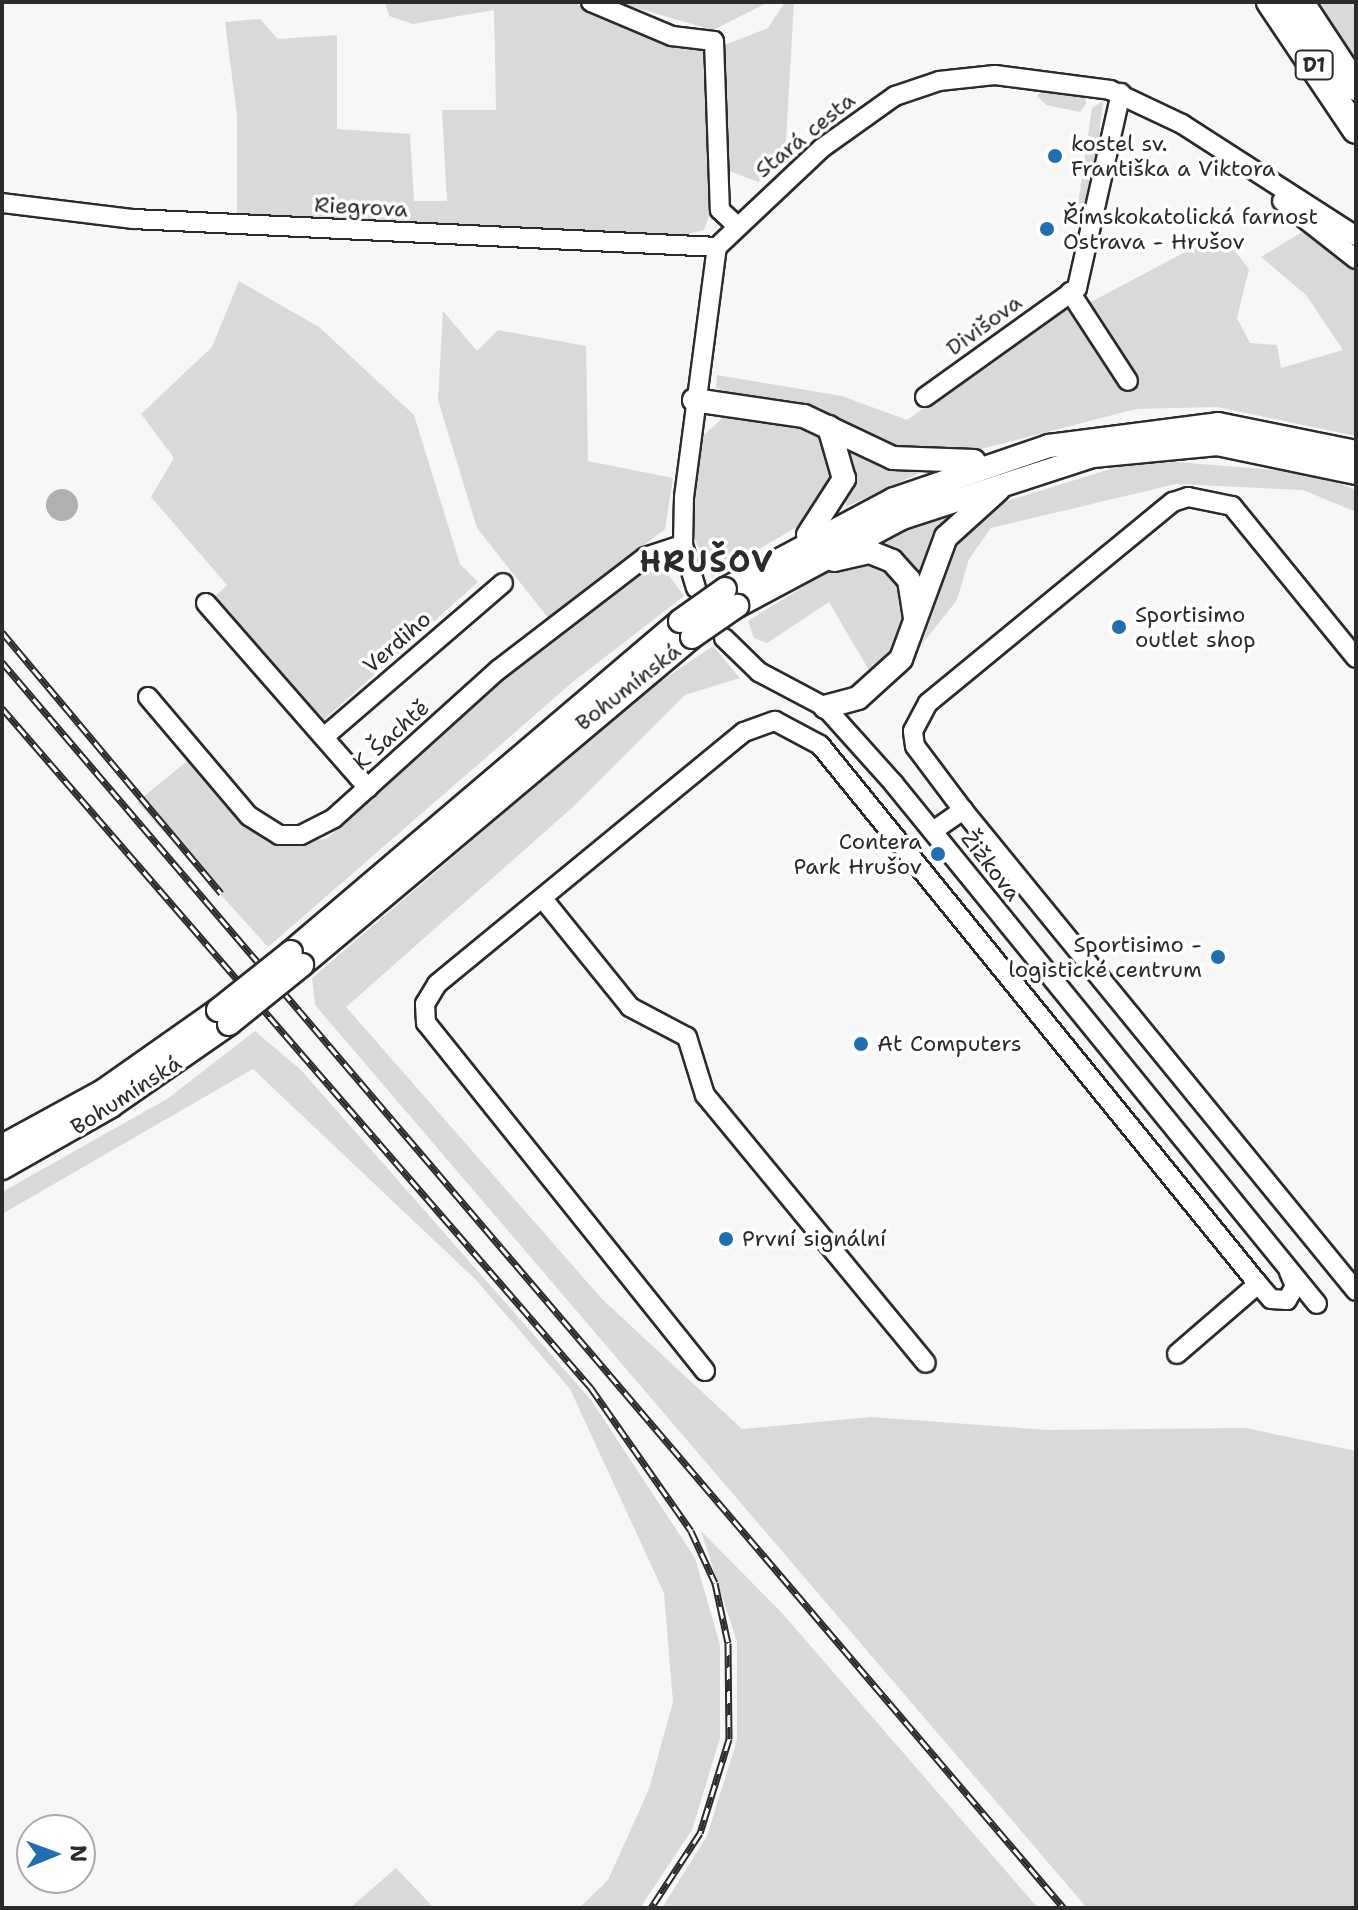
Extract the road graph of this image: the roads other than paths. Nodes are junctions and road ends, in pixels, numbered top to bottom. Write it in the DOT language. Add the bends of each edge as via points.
graph roads {
  1 [pos="591,2"];
  2 [pos="1270,2"];
  3 [pos="1300,2"];
  4 [pos="1356,87"];
  5 [pos="1121,93"];
  6 [pos="1356,130"];
  7 [pos="1257,176"];
  8 [pos="2,203"];
  9 [pos="735,224"];
  10 [pos="1354,235"];
  11 [pos="717,247"];
  12 [pos="1356,259"];
  13 [pos="1070,292"];
  14 [pos="1128,381"];
  15 [pos="925,397"];
  16 [pos="694,400"];
  17 [pos="829,427"];
  18 [pos="1356,452"];
  19 [pos="1010,457"];
  20 [pos="1054,465"];
  21 [pos="1356,473"];
  22 [pos="683,545"];
  23 [pos="780,568"];
  24 [pos="503,583"];
  25 [pos="696,588"];
  26 [pos="206,603"];
  27 [pos="724,638"];
  28 [pos="913,639"];
  29 [pos="1356,658"];
  30 [pos="148,697"];
  31 [pos="825,707"];
  32 [pos="324,737"];
  33 [pos="368,788"];
  34 [pos="963,810"];
  35 [pos="933,831"];
  36 [pos="977,888"];
  37 [pos="543,899"];
  38 [pos="953,910"];
  39 [pos="224,1017"];
  40 [pos="2,1146"];
  41 [pos="2,1168"];
  42 [pos="1282,1260"];
  43 [pos="1258,1284"];
  44 [pos="1356,1291"];
  45 [pos="1317,1304"];
  46 [pos="1177,1354"];
  47 [pos="926,1363"];
  48 [pos="705,1371"];
  1 -- 9 [label="street" via="662,33 714,41 720,210"];
  2 -- 6 [label="highway, D1"];
  3 -- 4 [label="highway, D1"];
  5 -- 7 [label="street, Stará cesta" via="1182,124"];
  5 -- 9 [label="street, Stará cesta" via="1015,75 922,85 864,115"];
  5 -- 13 [label="street, Divišova" via="1083,278"];
  7 -- 10 [label="street"];
  7 -- 12 [label="street"];
  8 -- 11 [label="street, Riegrova" via="133,219"];
  9 -- 11 [label="street, Stará cesta"];
  11 -- 16 [label="street, Stará cesta"];
  13 -- 14 [label="street"];
  13 -- 15 [label="street, Divišova"];
  16 -- 17 [label="main road" via="774,410"];
  16 -- 22 [label="street, Stará cesta"];
  17 -- 19 [label="main road" via="893,458"];
  17 -- 23 [label="main road" via="844,462 842,485 816,527"];
  18 -- 19 [label="main road, Bohumínská" via="1276,430 1192,423"];
  19 -- 23 [label="main road, Bohumínská" via="894,499"];
  20 -- 21 [label="main road, Bohumínská" via="1142,447 1205,444 1272,450"];
  20 -- 23 [label="main road, Bohumínská" via="914,513"];
  20 -- 28 [label="main road" via="960,517 940,550"];
  22 -- 25 [label="street, Stará cesta"];
  22 -- 33 [label="street, K Šachtě" via="632,567 498,670"];
  23 -- 28 [label="main road" via="855,554 882,556 914,592"];
  23 -- 39 [label="main road, Bohumínská, bridge" via="686,629"];
  24 -- 32 [label="street, Verdiho"];
  26 -- 32 [label="street"];
  27 -- 31 [label="street, Žižkova" via="759,672"];
  28 -- 31 [label="main road" via="872,687"];
  29 -- 34 [label="street" via="1232,506 1188,497 1173,502 928,703 913,731 915,746"];
  30 -- 33 [label="street, K Šachtě" via="249,816 279,835 301,835 334,818"];
  31 -- 35 [label="street, Žižkova"];
  32 -- 33 [label="street"];
  34 -- 35 [label="street"];
  34 -- 44 [label="street"];
  35 -- 36 [label="street, Žižkova"];
  36 -- 38 [label="street"];
  36 -- 42 [label="street, Žižkova"];
  37 -- 38 [label="street" via="744,732 775,721 820,745"];
  37 -- 47 [label="street" via="630,1007 687,1037 705,1095"];
  37 -- 48 [label="street" via="437,984 425,1004 426,1023"];
  38 -- 43 [label="street"];
  39 -- 40 [label="main road, Bohumínská"];
  39 -- 41 [label="main road, Bohumínská" via="111,1106"];
  42 -- 43 [label="street" via="1295,1286 1291,1298 1275,1301"];
  42 -- 45 [label="street, Žižkova"];
  43 -- 46 [label="street"];
}
